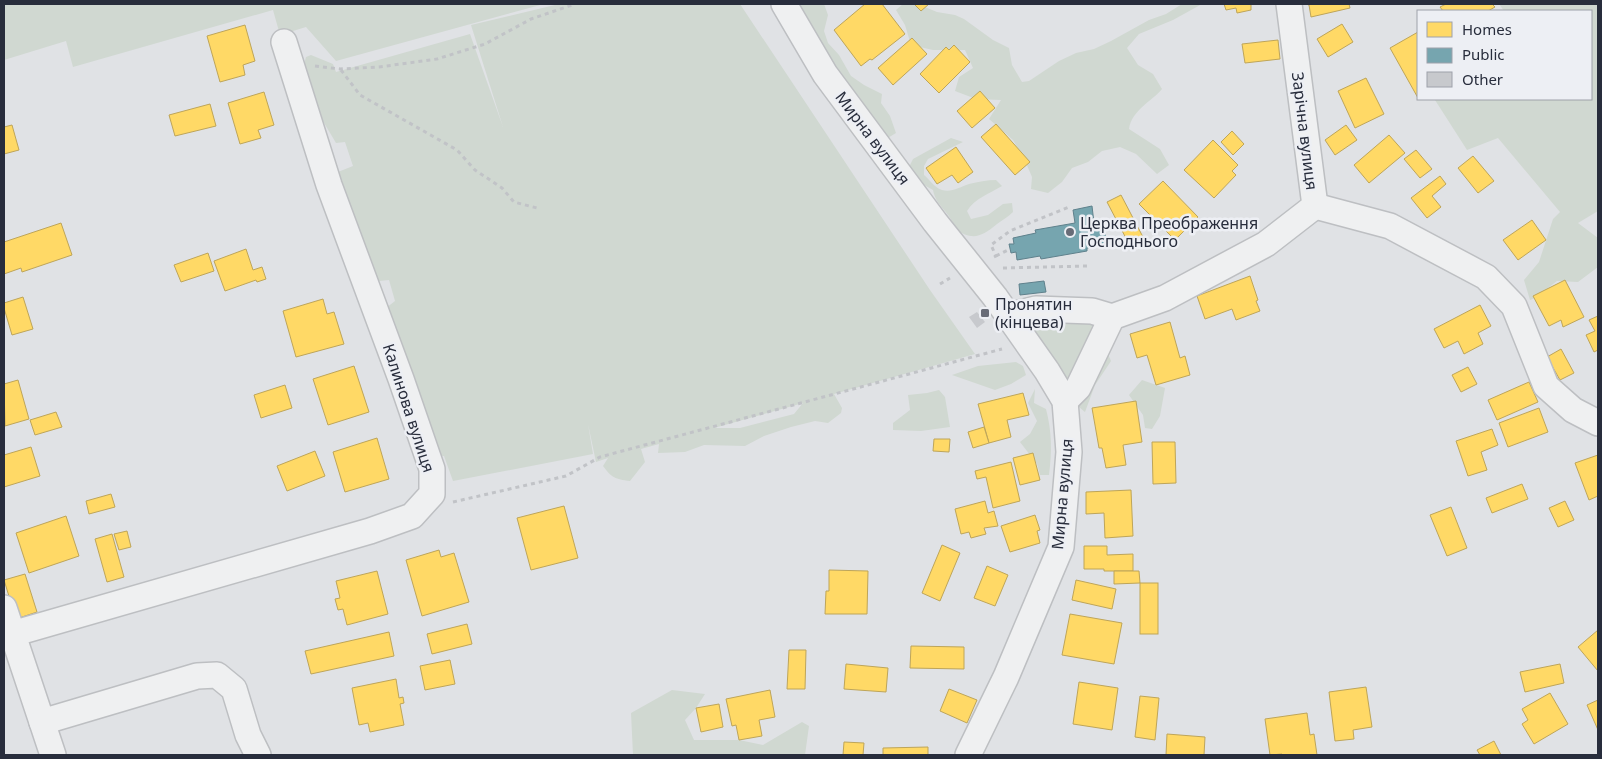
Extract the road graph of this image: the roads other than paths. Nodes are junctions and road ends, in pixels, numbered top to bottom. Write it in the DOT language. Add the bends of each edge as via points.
graph roads {
  1 [pos="784,4"];
  2 [pos="1289,4"];
  3 [pos="287,52"];
  4 [pos="1315,206"];
  5 [pos="1008,316"];
  6 [pos="1112,317"];
  7 [pos="1065,401"];
  8 [pos="1598,423"];
  9 [pos="4,608"];
  10 [pos="12,634"];
  11 [pos="42,722"];
  12 [pos="53,755"];
  13 [pos="258,755"];
  14 [pos="968,755"];
  1 -- 5 [label="street, Мирна вулиця" via="825,74"];
  2 -- 4 [label="street, Зарічна вулиця"];
  3 -- 10 [label="street, Калинова вулиця" via="329,185 432,469 432,494 412,516 370,531"];
  4 -- 6 [label="street, Зарічна вулиця" via="1266,244 1164,298"];
  4 -- 8 [label="street" via="1390,226 1486,278 1514,306 1546,386 1573,410"];
  5 -- 6 [label="street" via="1036,309 1092,310"];
  5 -- 7 [label="street, Мирна вулиця"];
  6 -- 7 [label="street" via="1078,388"];
  7 -- 14 [label="street, Мирна вулиця" via="1069,452 1061,547 1006,677"];
  9 -- 10 [label="street"];
  10 -- 11 [label="street"];
  11 -- 12 [label="street"];
  11 -- 13 [label="street" via="196,676 216,675 234,689 248,735"];
}
